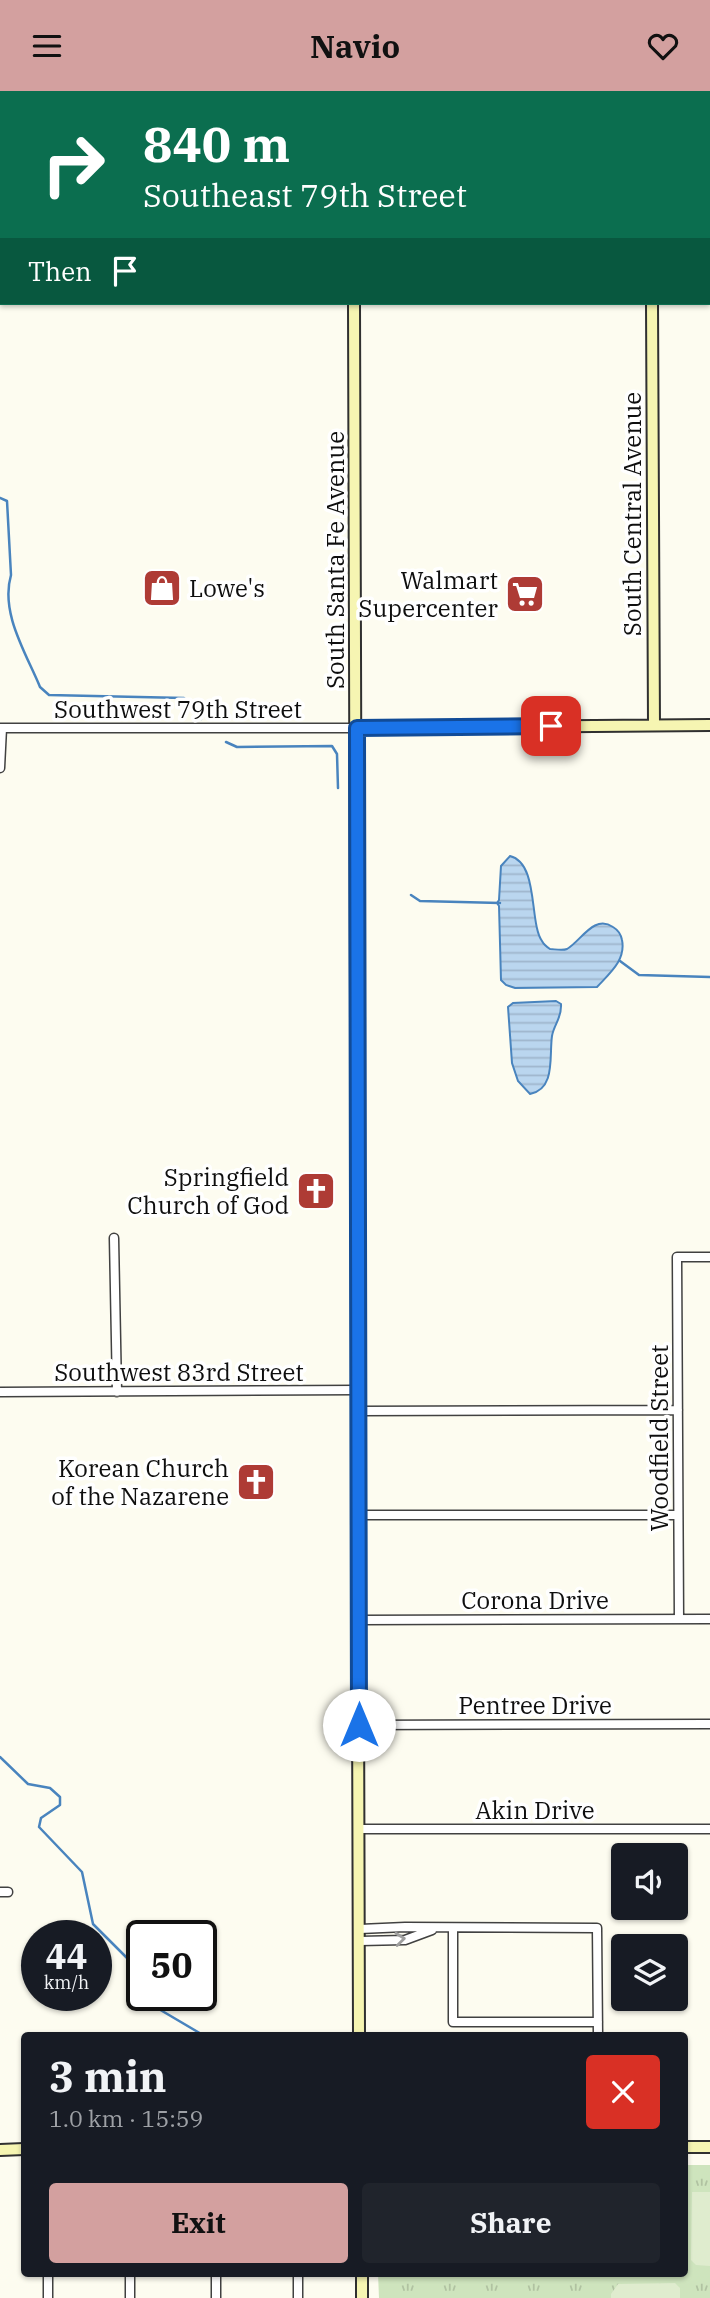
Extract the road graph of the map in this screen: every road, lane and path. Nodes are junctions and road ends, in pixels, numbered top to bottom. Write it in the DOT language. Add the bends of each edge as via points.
graph roads {
  1 [pos="354,305"];
  2 [pos="652,305"];
  3 [pos="710,725"];
  4 [pos="654,726"];
  5 [pos="1,728"];
  6 [pos="357,728"];
  7 [pos="0,768"];
  8 [pos="114,1238"];
  9 [pos="710,1257"];
  10 [pos="359,1389"];
  11 [pos="117,1391"];
  12 [pos="0,1392"];
  13 [pos="678,1410"];
  14 [pos="358,1411"];
  15 [pos="359,1515"];
  16 [pos="678,1515"];
  17 [pos="679,1619"];
  18 [pos="710,1619"];
  19 [pos="359,1620"];
  20 [pos="710,1724"];
  21 [pos="359,1725"];
  22 [pos="359,1829"];
  23 [pos="710,1829"];
  24 [pos="453,1928"];
  25 [pos="360,1935"];
  26 [pos="598,2022"];
  27 [pos="359,2032"];
  28 [pos="598,2032"];
  29 [pos="688,2147"];
  30 [pos="710,2147"];
  31 [pos="21,2149"];
  32 [pos="0,2150"];
  33 [pos="48,2277"];
  34 [pos="130,2277"];
  35 [pos="216,2277"];
  36 [pos="298,2277"];
  37 [pos="362,2277"];
  38 [pos="48,2298"];
  39 [pos="130,2298"];
  40 [pos="216,2298"];
  41 [pos="298,2298"];
  42 [pos="362,2298"];
  1 -- 6 [label="main road, South Santa Fe Avenue"];
  2 -- 4 [label="main road, South Central Avenue"];
  3 -- 4 [label="main road"];
  4 -- 6 [label="main road"];
  5 -- 6 [label="street, Southwest 79th Street"];
  5 -- 7 [label="street"];
  6 -- 10 [label="main road, South Santa Fe Avenue"];
  8 -- 11 [label="street"];
  9 -- 13 [label="street, Woodfield Street" via="677,1257"];
  10 -- 11 [label="street, Southwest 83rd Street"];
  10 -- 14 [label="main road, South Santa Fe Avenue"];
  11 -- 12 [label="street, Southwest 83rd Street"];
  13 -- 14 [label="street"];
  13 -- 16 [label="street, Woodfield Street"];
  14 -- 15 [label="main road, South Santa Fe Avenue"];
  15 -- 16 [label="street"];
  15 -- 19 [label="main road, South Santa Fe Avenue"];
  16 -- 17 [label="street, Woodfield Street"];
  17 -- 18 [label="street, Corona Drive"];
  17 -- 19 [label="street, Corona Drive"];
  19 -- 21 [label="main road, South Santa Fe Avenue"];
  20 -- 21 [label="street, Pentree Drive"];
  21 -- 22 [label="main road, South Santa Fe Avenue"];
  22 -- 23 [label="street, Akin Drive"];
  22 -- 25 [label="main road, South Santa Fe Avenue"];
  24 -- 25 [label="street" via="438,1928 405,1940"];
  24 -- 26 [label="street" via="597,1928"];
  24 -- 26 [label="street" via="453,2022"];
  25 -- 27 [label="main road, South Santa Fe Avenue"];
  26 -- 28 [label="street"];
  29 -- 30 [label="main road"];
  31 -- 32 [label="main road"];
  33 -- 38 [label="street"];
  34 -- 39 [label="street"];
  35 -- 40 [label="street"];
  36 -- 41 [label="street"];
  37 -- 42 [label="main road"];
}
